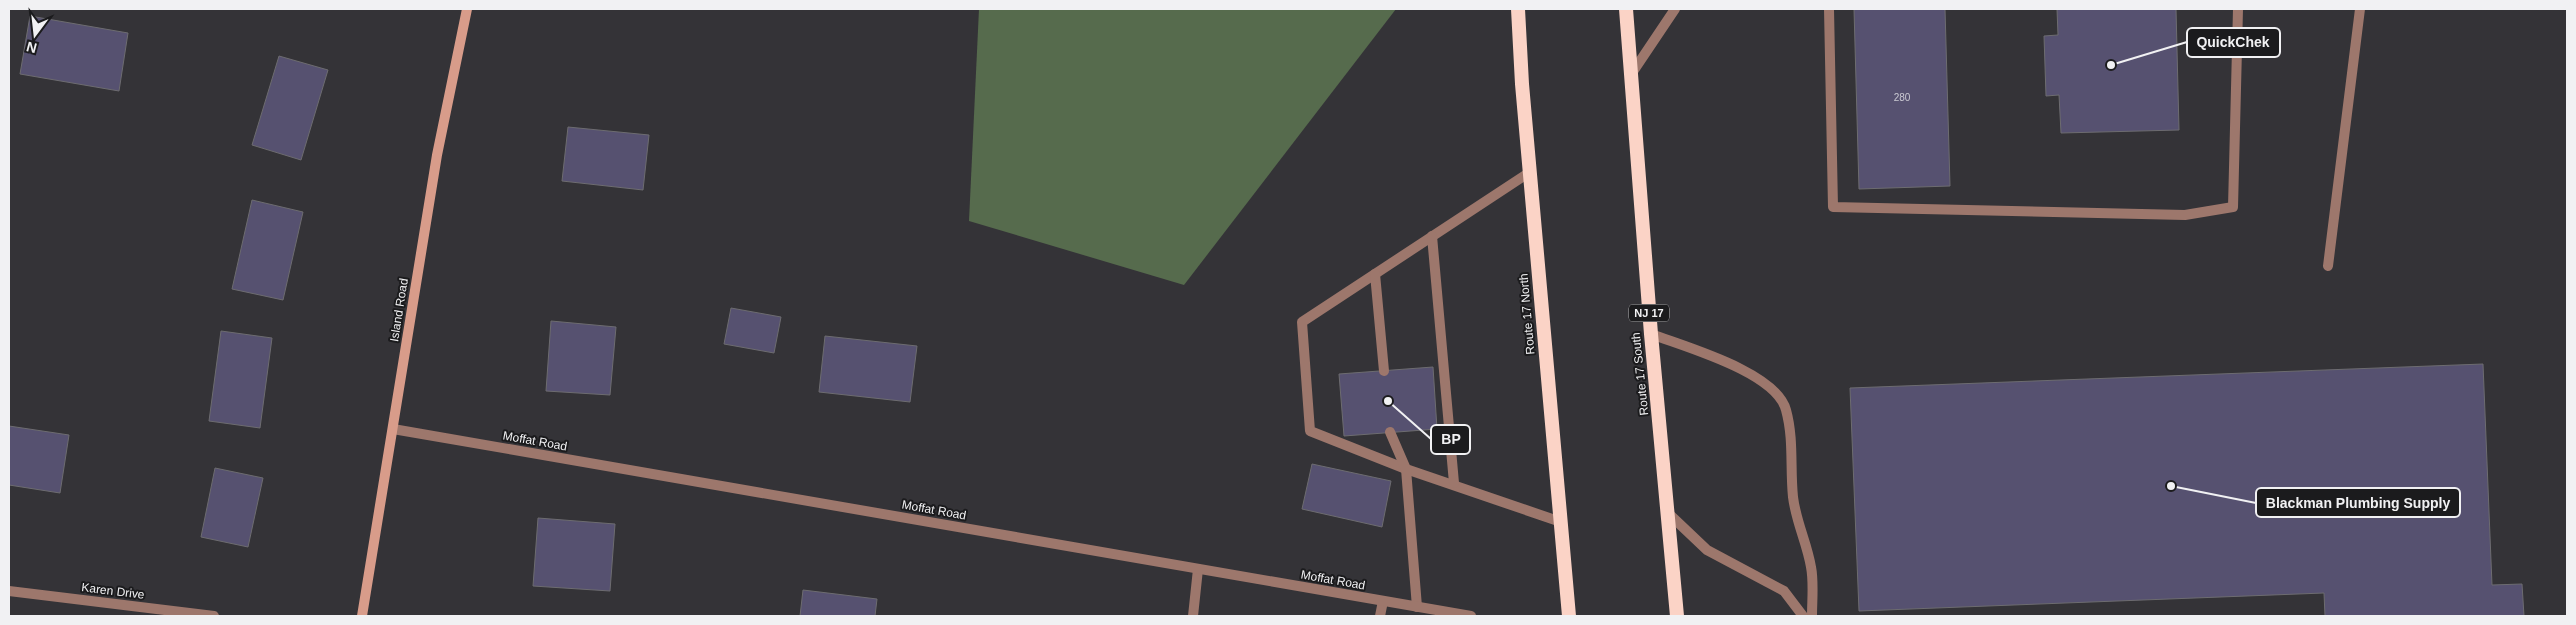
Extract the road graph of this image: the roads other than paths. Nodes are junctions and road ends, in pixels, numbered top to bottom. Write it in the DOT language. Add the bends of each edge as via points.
graph roads {
  1 [pos="467,9"];
  2 [pos="1518,9"];
  3 [pos="1626,9"];
  4 [pos="1675,9"];
  5 [pos="1829,9"];
  6 [pos="2238,9"];
  7 [pos="2360,9"];
  8 [pos="1630,76"];
  9 [pos="1530,172"];
  10 [pos="1432,236"];
  11 [pos="2328,266"];
  12 [pos="1375,274"];
  13 [pos="1651,334"];
  14 [pos="1384,371"];
  15 [pos="392,430"];
  16 [pos="1390,432"];
  17 [pos="1406,469"];
  18 [pos="1454,483"];
  19 [pos="1668,513"];
  20 [pos="1561,522"];
  21 [pos="1198,569"];
  22 [pos="9,591"];
  23 [pos="1383,601"];
  24 [pos="1417,607"];
  25 [pos="214,616"];
  26 [pos="362,616"];
  27 [pos="1193,616"];
  28 [pos="1380,616"];
  29 [pos="1471,616"];
  30 [pos="1569,616"];
  31 [pos="1677,616"];
  32 [pos="1803,616"];
  33 [pos="1812,616"];
  1 -- 15 [label="main road, Island Road" via="437,155"];
  2 -- 9 [label="highway, Route 17 North"];
  3 -- 8 [label="highway, Route 17 South / NJ 17"];
  4 -- 8 [label="street"];
  5 -- 6 [label="street" via="1833,208 2185,215 2233,208"];
  7 -- 11 [label="street"];
  8 -- 13 [label="highway, Route 17 South / NJ 17"];
  9 -- 10 [label="street"];
  9 -- 20 [label="highway, Route 17 North"];
  10 -- 12 [label="street"];
  10 -- 18 [label="street"];
  12 -- 14 [label="street"];
  12 -- 17 [label="street" via="1302,322 1310,431"];
  13 -- 19 [label="highway, Route 17 South / NJ 17"];
  13 -- 33 [label="street" via="1736,365 1771,387 1786,408 1796,521 1811,567"];
  15 -- 21 [label="street, Moffat Road"];
  15 -- 26 [label="main road, Island Road"];
  16 -- 17 [label="street"];
  17 -- 18 [label="street"];
  17 -- 24 [label="street"];
  18 -- 20 [label="street"];
  19 -- 31 [label="highway, Route 17 South / NJ 17"];
  19 -- 32 [label="street" via="1707,550 1784,591"];
  20 -- 30 [label="highway, Route 17 North"];
  21 -- 23 [label="street, Moffat Road"];
  21 -- 27 [label="street"];
  22 -- 25 [label="street, Karen Drive"];
  23 -- 24 [label="street, Moffat Road"];
  23 -- 28 [label="street"];
  24 -- 29 [label="street, Moffat Road"];
}
